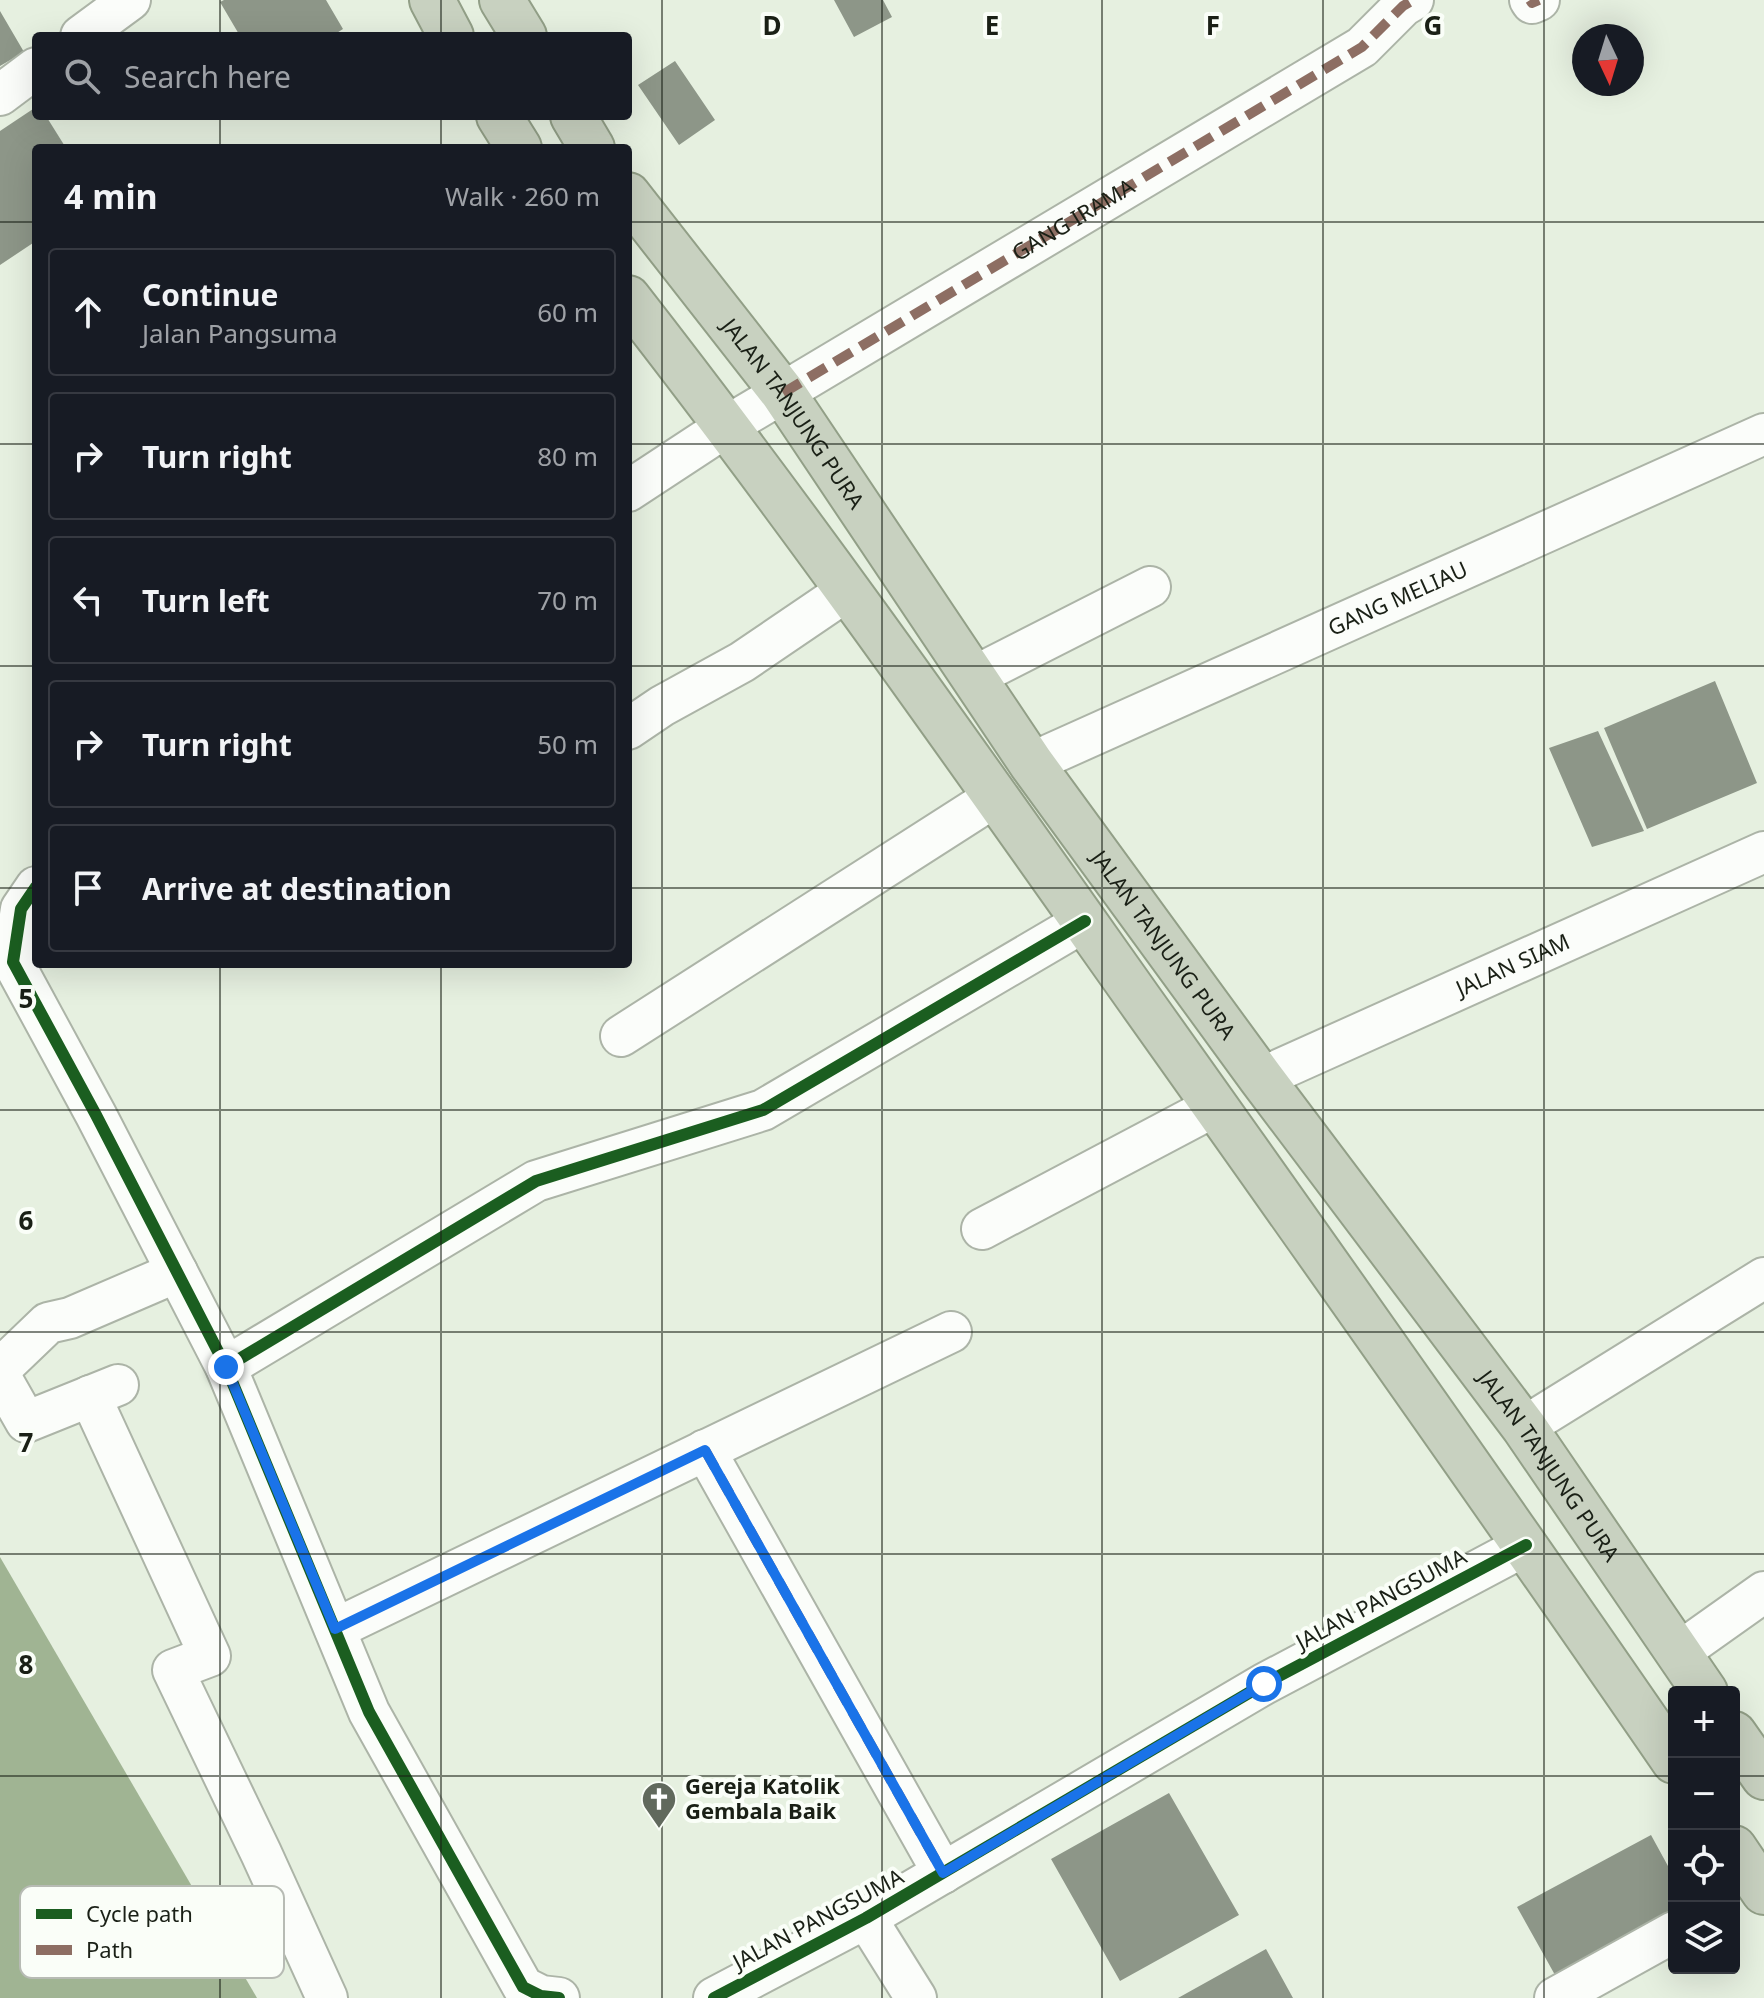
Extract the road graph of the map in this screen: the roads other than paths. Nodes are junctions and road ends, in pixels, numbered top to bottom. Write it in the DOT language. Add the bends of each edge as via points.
graph roads {
  1 [pos="130,0"];
  2 [pos="432,0"];
  3 [pos="502,0"];
  4 [pos="1413,0"];
  5 [pos="1530,0"];
  6 [pos="1539,0"];
  7 [pos="86,32"];
  8 [pos="449,32"];
  9 [pos="522,32"];
  10 [pos="32,71"];
  11 [pos="0,95"];
  12 [pos="502,120"];
  13 [pos="575,120"];
  14 [pos="516,144"];
  15 [pos="590,144"];
  16 [pos="632,200"];
  17 [pos="632,303"];
  18 [pos="783,393"];
  19 [pos="727,426"];
  20 [pos="1764,434"];
  21 [pos="632,488"];
  22 [pos="1150,587"];
  23 [pos="848,590"];
  24 [pos="973,677"];
  25 [pos="632,726"];
  26 [pos="1031,763"];
  27 [pos="996,796"];
  28 [pos="1764,852"];
  29 [pos="1098,855"];
  30 [pos="1058,883"];
  31 [pos="32,893"];
  32 [pos="1085,921"];
  33 [pos="621,1036"];
  34 [pos="1261,1078"];
  35 [pos="1215,1106"];
  36 [pos="982,1229"];
  37 [pos="177,1272"];
  38 [pos="1764,1278"];
  39 [pos="951,1332"];
  40 [pos="226,1367"];
  41 [pos="0,1369"];
  42 [pos="0,1376"];
  43 [pos="1524,1427"];
  44 [pos="705,1450"];
  45 [pos="1526,1545"];
  46 [pos="1764,1592"];
  47 [pos="335,1629"];
  48 [pos="1678,1653"];
  49 [pos="1701,1686"];
  50 [pos="1740,1743"];
  51 [pos="1672,1758"];
  52 [pos="1764,1777"];
  53 [pos="1740,1863"];
  54 [pos="943,1873"];
  55 [pos="276,1886"];
  56 [pos="1752,1892"];
  57 [pos="284,1904"];
  58 [pos="866,1918"];
  59 [pos="1668,1935"];
  60 [pos="545,1997"];
  61 [pos="327,1998"];
  62 [pos="714,1998"];
  63 [pos="916,1998"];
  64 [pos="1555,1998"];
  1 -- 7 [label="street"];
  2 -- 8 [label="highway"];
  3 -- 9 [label="highway"];
  4 -- 18 [label="street, GANG IRAMA" via="1362,47"];
  5 -- 6 [label="street"];
  10 -- 11 [label="street"];
  12 -- 14 [label="highway"];
  13 -- 15 [label="highway"];
  16 -- 18 [label="highway, JALAN TANJUNG PURA"];
  17 -- 19 [label="highway"];
  18 -- 19 [label="street, GANG IRAMA"];
  18 -- 24 [label="highway, JALAN TANJUNG PURA"];
  19 -- 21 [label="street, GANG IRAMA"];
  19 -- 23 [label="highway"];
  20 -- 26 [label="street, GANG MELIAU"];
  22 -- 24 [label="street"];
  23 -- 25 [label="street" via="742,662"];
  23 -- 27 [label="highway"];
  24 -- 26 [label="highway, JALAN TANJUNG PURA"];
  26 -- 29 [label="highway, JALAN TANJUNG PURA"];
  27 -- 30 [label="highway"];
  27 -- 33 [label="street"];
  28 -- 34 [label="street, JALAN SIAM"];
  29 -- 30 [label="highway"];
  29 -- 34 [label="highway, JALAN TANJUNG PURA"];
  30 -- 32 [label="highway"];
  31 -- 37 [label="street" via="21,909 13,962"];
  32 -- 35 [label="highway"];
  32 -- 40 [label="street" via="763,1110 536,1181"];
  34 -- 43 [label="highway, JALAN TANJUNG PURA"];
  35 -- 36 [label="street"];
  35 -- 45 [label="highway"];
  37 -- 40 [label="street"];
  37 -- 41 [label="street" via="48,1323"];
  38 -- 43 [label="street"];
  39 -- 44 [label="street"];
  40 -- 47 [label="street"];
  42 -- 55 [label="street" via="26,1422 104,1391 210,1656 173,1670"];
  43 -- 48 [label="highway, JALAN TANJUNG PURA"];
  44 -- 47 [label="street"];
  44 -- 54 [label="street"];
  45 -- 51 [label="highway"];
  45 -- 54 [label="street, JALAN PANGSUMA" via="1264,1684"];
  46 -- 48 [label="street"];
  47 -- 60 [label="street" via="369,1712 523,1987"];
  48 -- 49 [label="highway, JALAN TANJUNG PURA"];
  50 -- 52 [label="highway"];
  53 -- 56 [label="highway"];
  54 -- 58 [label="street, JALAN PANGSUMA"];
  57 -- 61 [label="street"];
  58 -- 62 [label="street, JALAN PANGSUMA"];
  58 -- 63 [label="street"];
  59 -- 64 [label="street"];
}
